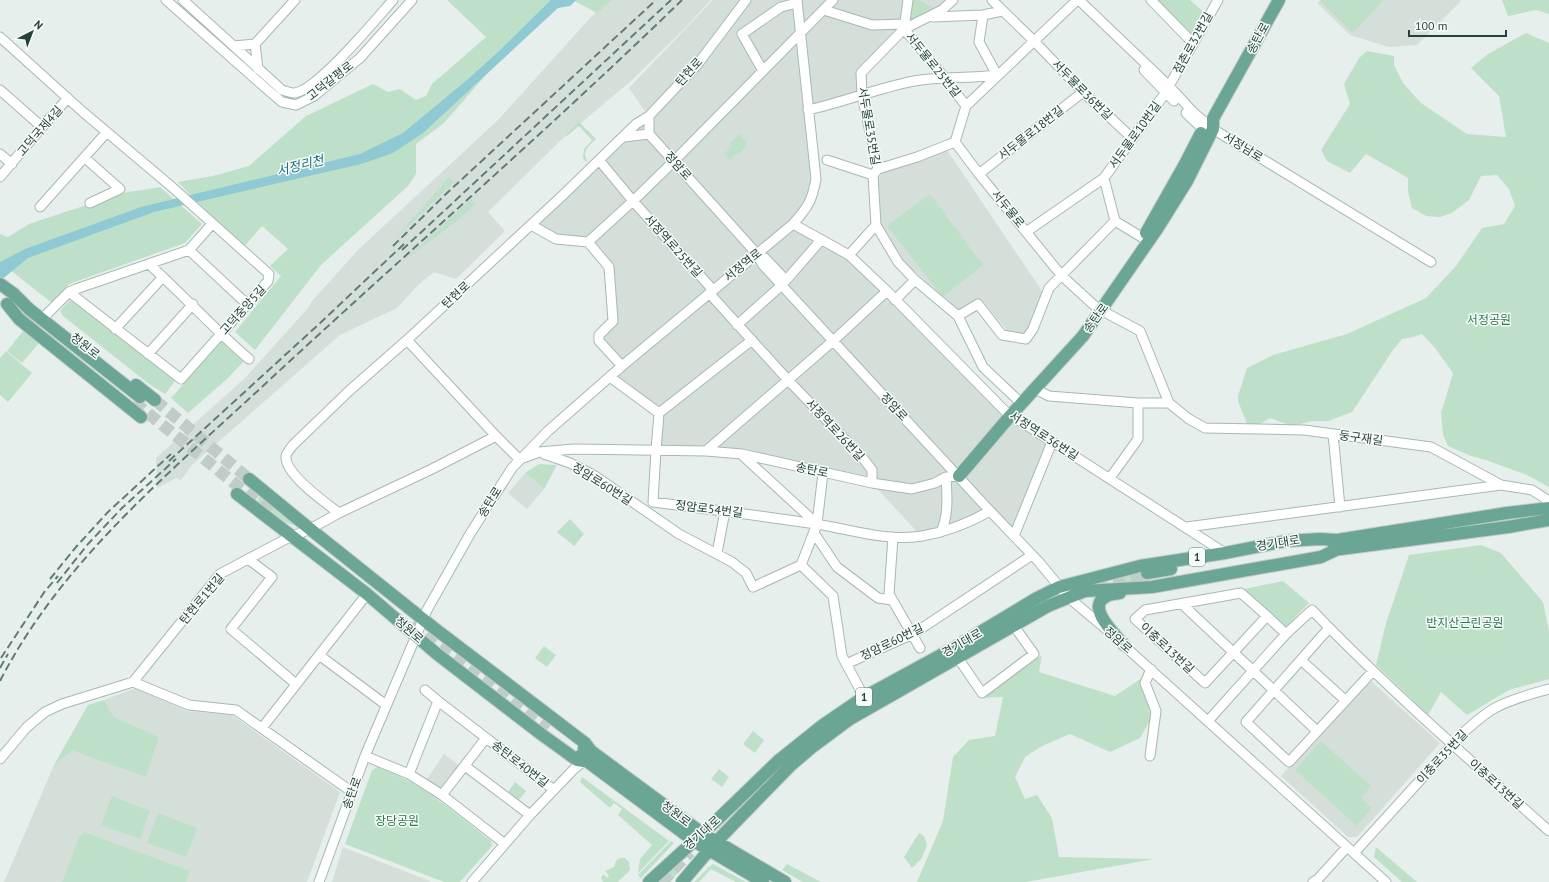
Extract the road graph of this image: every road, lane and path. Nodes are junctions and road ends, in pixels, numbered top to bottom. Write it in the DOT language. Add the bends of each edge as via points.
graph roads {
  1 [pos="166,0"];
  2 [pos="184,0"];
  3 [pos="296,0"];
  4 [pos="393,0"];
  5 [pos="412,0"];
  6 [pos="746,0"];
  7 [pos="833,0"];
  8 [pos="908,0"];
  9 [pos="953,0"];
  10 [pos="992,0"];
  11 [pos="1151,0"];
  12 [pos="1218,0"];
  13 [pos="1279,0"];
  14 [pos="1074,1"];
  15 [pos="797,2"];
  16 [pos="824,10"];
  17 [pos="1002,11"];
  18 [pos="983,15"];
  19 [pos="929,17"];
  20 [pos="733,18"];
  21 [pos="904,26"];
  22 [pos="800,32"];
  23 [pos="742,34"];
  24 [pos="0,36"];
  25 [pos="1034,41"];
  26 [pos="1193,43"];
  27 [pos="255,44"];
  28 [pos="234,46"];
  29 [pos="258,68"];
  30 [pos="763,71"];
  31 [pos="997,75"];
  32 [pos="944,77"];
  33 [pos="1168,89"];
  34 [pos="0,90"];
  35 [pos="1083,92"];
  36 [pos="862,95"];
  37 [pos="68,98"];
  38 [pos="966,106"];
  39 [pos="808,110"];
  40 [pos="648,116"];
  41 [pos="42,127"];
  42 [pos="1209,127"];
  43 [pos="631,128"];
  44 [pos="107,132"];
  45 [pos="649,134"];
  46 [pos="637,136"];
  47 [pos="624,137"];
  48 [pos="1132,138"];
  49 [pos="955,142"];
  50 [pos="0,154"];
  51 [pos="85,158"];
  52 [pos="599,160"];
  53 [pos="827,160"];
  54 [pos="674,161"];
  55 [pos="12,164"];
  56 [pos="876,172"];
  57 [pos="979,174"];
  58 [pos="0,177"];
  59 [pos="1104,178"];
  60 [pos="633,201"];
  61 [pos="90,203"];
  62 [pos="40,207"];
  63 [pos="1115,221"];
  64 [pos="212,224"];
  65 [pos="794,224"];
  66 [pos="531,225"];
  67 [pos="876,225"];
  68 [pos="1026,232"];
  69 [pos="1145,239"];
  70 [pos="821,240"];
  71 [pos="588,242"];
  72 [pos="189,250"];
  73 [pos="756,254"];
  74 [pos="849,255"];
  75 [pos="1431,262"];
  76 [pos="149,264"];
  77 [pos="1061,275"];
  78 [pos="163,277"];
  79 [pos="915,280"];
  80 [pos="784,282"];
  81 [pos="0,284"];
  82 [pos="887,291"];
  83 [pos="69,292"];
  84 [pos="711,292"];
  85 [pos="7,299"];
  86 [pos="895,300"];
  87 [pos="193,304"];
  88 [pos="248,305"];
  89 [pos="1100,309"];
  90 [pos="46,315"];
  91 [pos="958,316"];
  92 [pos="737,325"];
  93 [pos="115,329"];
  94 [pos="221,334"];
  95 [pos="835,339"];
  96 [pos="407,340"];
  97 [pos="752,340"];
  98 [pos="148,354"];
  99 [pos="249,359"];
  100 [pos="622,366"];
  101 [pos="610,377"];
  102 [pos="788,380"];
  103 [pos="1036,387"];
  104 [pos="138,400"];
  105 [pos="156,400"];
  106 [pos="1019,401"];
  107 [pos="1138,403"];
  108 [pos="1169,403"];
  109 [pos="659,413"];
  110 [pos="1009,413"];
  111 [pos="142,417"];
  112 [pos="1333,434"];
  113 [pos="496,436"];
  114 [pos="1052,442"];
  115 [pos="656,450"];
  116 [pos="706,451"];
  117 [pos="539,452"];
  118 [pos="742,454"];
  119 [pos="519,460"];
  120 [pos="1470,468"];
  121 [pos="823,473"];
  122 [pos="956,473"];
  123 [pos="1110,478"];
  124 [pos="249,479"];
  125 [pos="872,483"];
  126 [pos="1501,485"];
  127 [pos="1465,491"];
  128 [pos="267,493"];
  129 [pos="237,494"];
  130 [pos="1549,501"];
  131 [pos="1340,507"];
  132 [pos="256,508"];
  133 [pos="1549,508"];
  134 [pos="725,511"];
  135 [pos="990,511"];
  136 [pos="339,513"];
  137 [pos="1549,520"];
  138 [pos="1187,527"];
  139 [pos="815,528"];
  140 [pos="310,529"];
  141 [pos="941,532"];
  142 [pos="293,536"];
  143 [pos="1014,536"];
  144 [pos="892,537"];
  145 [pos="1339,544"];
  146 [pos="717,553"];
  147 [pos="1224,553"];
  148 [pos="1032,555"];
  149 [pos="248,559"];
  150 [pos="802,565"];
  151 [pos="1149,580"];
  152 [pos="1059,586"];
  153 [pos="367,594"];
  154 [pos="1068,597"];
  155 [pos="892,600"];
  156 [pos="1182,604"];
  157 [pos="1267,616"];
  158 [pos="423,619"];
  159 [pos="1014,626"];
  160 [pos="1329,628"];
  161 [pos="913,634"];
  162 [pos="1286,634"];
  163 [pos="415,636"];
  164 [pos="448,639"];
  165 [pos="1124,645"];
  166 [pos="920,648"];
  167 [pos="1233,652"];
  168 [pos="437,654"];
  169 [pos="319,655"];
  170 [pos="958,658"];
  171 [pos="1301,660"];
  172 [pos="846,664"];
  173 [pos="1151,669"];
  174 [pos="1373,671"];
  175 [pos="1253,672"];
  176 [pos="133,682"];
  177 [pos="296,684"];
  178 [pos="1549,689"];
  179 [pos="425,690"];
  180 [pos="1274,690"];
  181 [pos="864,697"];
  182 [pos="1346,700"];
  183 [pos="438,701"];
  184 [pos="386,704"];
  185 [pos="1208,720"];
  186 [pos="550,727"];
  187 [pos="262,728"];
  188 [pos="1317,732"];
  189 [pos="486,738"];
  190 [pos="1453,744"];
  191 [pos="365,756"];
  192 [pos="588,756"];
  193 [pos="1150,756"];
  194 [pos="0,759"];
  195 [pos="465,766"];
  196 [pos="409,774"];
  197 [pos="554,790"];
  198 [pos="352,792"];
  199 [pos="442,795"];
  200 [pos="530,815"];
  201 [pos="1549,831"];
  202 [pos="698,837"];
  203 [pos="505,844"];
  204 [pos="712,846"];
  205 [pos="1350,850"];
  206 [pos="319,882"];
  207 [pos="472,882"];
  208 [pos="649,882"];
  209 [pos="682,882"];
  210 [pos="763,882"];
  211 [pos="785,882"];
  212 [pos="1313,882"];
  213 [pos="1386,882"];
  1 -- 5 [label="street, 고덕갈평로" via="282,102 296,105 314,96 360,58"];
  2 -- 28 [label="street, 고덕갈평로"];
  3 -- 27 [label="street"];
  4 -- 29 [label="street, 고덕갈평로" via="313,85 295,93 282,90"];
  6 -- 20 [label="street, 탄현로"];
  7 -- 16 [label="street"];
  8 -- 21 [label="street, 서두물로25번길"];
  9 -- 19 [label="street, 서두물로35번길"];
  10 -- 17 [label="street"];
  11 -- 26 [label="street"];
  12 -- 26 [label="street, 점촌로32번길"];
  13 -- 42 [label="main road, 송탄로"];
  14 -- 25 [label="street"];
  14 -- 33 [label="street, 서정남로"];
  15 -- 22 [label="street, 서정역로"];
  15 -- 23 [label="street" via="781,7"];
  16 -- 21 [label="street" via="872,24"];
  16 -- 22 [label="street"];
  17 -- 18 [label="street, 서두물로35번길"];
  17 -- 25 [label="street"];
  18 -- 19 [label="street, 서두물로35번길"];
  18 -- 31 [label="street" via="979,42"];
  19 -- 21 [label="street, 서두물로35번길"];
  20 -- 23 [label="street"];
  20 -- 40 [label="street, 탄현로" via="697,65"];
  21 -- 32 [label="street, 서두물로25번길"];
  21 -- 36 [label="street, 서두물로35번길" via="861,73"];
  22 -- 30 [label="street"];
  22 -- 39 [label="street, 서정역로"];
  23 -- 30 [label="street"];
  24 -- 37 [label="street"];
  25 -- 31 [label="street"];
  25 -- 35 [label="street, 서두물로36번길"];
  26 -- 33 [label="street, 점촌로32번길"];
  27 -- 28 [label="street"];
  27 -- 29 [label="street"];
  28 -- 29 [label="street, 고덕갈평로"];
  30 -- 54 [label="street"];
  31 -- 32 [label="street" via="978,78"];
  31 -- 38 [label="street"];
  32 -- 36 [label="street" via="914,81"];
  32 -- 38 [label="street, 서두물로25번길"];
  33 -- 42 [label="street, 서정남로"];
  33 -- 48 [label="street, 서두물로10번길"];
  34 -- 41 [label="street"];
  35 -- 48 [label="street, 서두물로36번길"];
  35 -- 57 [label="street, 서두물로18번길"];
  36 -- 39 [label="street"];
  36 -- 56 [label="street, 서두물로35번길"];
  37 -- 41 [label="street, 고덕국제4길"];
  37 -- 44 [label="street"];
  38 -- 49 [label="street"];
  39 -- 65 [label="street, 서정역로" via="816,179 814,195"];
  40 -- 43 [label="street, 탄현로"];
  40 -- 45 [label="street"];
  41 -- 55 [label="street, 고덕국제4길"];
  42 -- 69 [label="main road, 송탄로" via="1187,181 1157,229"];
  42 -- 75 [label="street, 서정남로"];
  43 -- 46 [label="street"];
  43 -- 47 [label="street, 탄현로"];
  44 -- 51 [label="street"];
  44 -- 64 [label="street, 고덕중앙5길"];
  45 -- 46 [label="street"];
  45 -- 54 [label="street, 정암로"];
  46 -- 47 [label="street"];
  47 -- 52 [label="street, 탄현로"];
  48 -- 59 [label="street, 서두물로10번길"];
  49 -- 56 [label="street"];
  49 -- 57 [label="street, 서두물로"];
  50 -- 55 [label="street, 고덕국제4길"];
  51 -- 61 [label="street" via="120,189"];
  51 -- 62 [label="street"];
  52 -- 60 [label="street, 서정역로25번길"];
  52 -- 66 [label="street, 탄현로"];
  53 -- 56 [label="street"];
  54 -- 60 [label="street"];
  54 -- 73 [label="street, 정암로"];
  55 -- 58 [label="street, 고덕국제4길"];
  56 -- 67 [label="street, 서두물로35번길"];
  57 -- 68 [label="street, 서두물로"];
  59 -- 63 [label="street, 서두물로10번길"];
  59 -- 68 [label="street, 서두물로10번길"];
  60 -- 71 [label="street"];
  60 -- 84 [label="street, 서정역로25번길"];
  63 -- 69 [label="street"];
  63 -- 77 [label="street"];
  64 -- 72 [label="street"];
  64 -- 88 [label="street, 고덕중앙5길" via="268,274 268,281"];
  65 -- 70 [label="street, 서정역로36번길"];
  65 -- 73 [label="street, 서정역로"];
  66 -- 71 [label="street" via="556,239"];
  66 -- 96 [label="street, 탄현로"];
  67 -- 74 [label="street"];
  67 -- 79 [label="street, 서두물로35번길" via="898,262"];
  68 -- 77 [label="street, 서두물로"];
  69 -- 89 [label="main road, 송탄로"];
  70 -- 74 [label="street, 서정역로36번길"];
  70 -- 80 [label="street"];
  71 -- 100 [label="street" via="610,267 614,321 599,335 599,341"];
  72 -- 76 [label="street"];
  72 -- 88 [label="street"];
  73 -- 80 [label="street, 정암로" via="763,264"];
  73 -- 84 [label="street, 서정역로"];
  74 -- 82 [label="street, 서정역로36번길"];
  76 -- 78 [label="street"];
  76 -- 83 [label="street"];
  77 -- 89 [label="street, 서두물로"];
  77 -- 91 [label="street" via="1049,288 1033,329 1026,339 1002,335 978,304"];
  78 -- 87 [label="street"];
  78 -- 93 [label="street"];
  79 -- 86 [label="street"];
  79 -- 91 [label="street, 서두물로35번길"];
  80 -- 92 [label="street"];
  80 -- 95 [label="street, 정암로"];
  81 -- 85 [label="main road, 청원로"];
  82 -- 86 [label="street, 서정역로36번길"];
  82 -- 95 [label="street"];
  83 -- 90 [label="street"];
  83 -- 93 [label="street, 고덕중앙5길"];
  84 -- 92 [label="street, 서정역로26번길"];
  84 -- 100 [label="street, 서정역로"];
  85 -- 90 [label="main road, 청원로" via="33,305"];
  85 -- 104 [label="main road, 청원로" via="19,319"];
  86 -- 110 [label="street, 서정역로36번길"];
  87 -- 94 [label="street"];
  87 -- 98 [label="street"];
  88 -- 94 [label="street, 고덕중앙5길"];
  89 -- 103 [label="main road, 송탄로" via="1083,336"];
  89 -- 106 [label="main road, 송탄로"];
  89 -- 108 [label="street, 둥구재길" via="1140,331"];
  90 -- 104 [label="main road, 청원로"];
  91 -- 106 [label="street, 서두물로35번길" via="983,367"];
  92 -- 97 [label="street, 서정역로26번길"];
  93 -- 98 [label="street, 고덕중앙5길"];
  94 -- 98 [label="street, 고덕중앙5길" via="181,379"];
  94 -- 99 [label="street"];
  95 -- 102 [label="street"];
  95 -- 122 [label="street, 정암로"];
  96 -- 113 [label="street"];
  96 -- 136 [label="street, 탄현로" via="349,391 293,445 286,455 287,463 294,474"];
  97 -- 102 [label="street, 서정역로26번길"];
  97 -- 109 [label="street"];
  100 -- 101 [label="street, 서정역로"];
  101 -- 109 [label="street"];
  101 -- 119 [label="street, 서정역로"];
  102 -- 116 [label="street"];
  102 -- 125 [label="street, 서정역로26번길" via="862,457 872,470"];
  103 -- 106 [label="main road, 송탄로"];
  103 -- 107 [label="street" via="1049,396"];
  104 -- 105 [label="main road, 청원로"];
  104 -- 111 [label="main road, 청원로"];
  106 -- 110 [label="main road, 송탄로"];
  107 -- 108 [label="street"];
  107 -- 123 [label="street" via="1138,439"];
  108 -- 112 [label="street, 둥구재길" via="1205,428 1304,430"];
  109 -- 115 [label="street"];
  110 -- 114 [label="street, 서정역로36번길"];
  110 -- 122 [label="main road, 송탄로"];
  112 -- 120 [label="street, 둥구재길" via="1431,447"];
  112 -- 131 [label="street"];
  113 -- 119 [label="street"];
  113 -- 136 [label="street, 탄현로1번길"];
  114 -- 123 [label="street, 서정역로36번길"];
  114 -- 143 [label="street"];
  115 -- 116 [label="street, 송탄로"];
  115 -- 117 [label="street, 송탄로" via="574,449"];
  115 -- 134 [label="street, 정암로54번길" via="653,502"];
  116 -- 118 [label="street, 송탄로"];
  117 -- 119 [label="street, 송탄로"];
  117 -- 146 [label="street, 정암로60번길" via="570,463 595,476 679,534"];
  118 -- 121 [label="street, 송탄로"];
  118 -- 139 [label="street"];
  119 -- 158 [label="street, 송탄로" via="470,534"];
  120 -- 126 [label="street, 둥구재길"];
  120 -- 127 [label="street" via="1477,479 1477,484"];
  121 -- 125 [label="street, 송탄로"];
  121 -- 139 [label="street"];
  122 -- 125 [label="street, 송탄로" via="936,483 912,489"];
  122 -- 135 [label="street, 정암로"];
  122 -- 141 [label="street"];
  123 -- 138 [label="street, 서정역로36번길"];
  124 -- 128 [label="main road, 청원로"];
  126 -- 127 [label="street"];
  126 -- 130 [label="street, 둥구재길" via="1532,490"];
  127 -- 131 [label="street"];
  128 -- 132 [label="main road" via="258,491 254,494"];
  128 -- 140 [label="main road, 청원로"];
  129 -- 132 [label="main road, 청원로"];
  131 -- 138 [label="street"];
  132 -- 142 [label="main road, 청원로"];
  133 -- 145 [label="main road, 경기대로 / 1" via="1507,513"];
  134 -- 139 [label="street, 정암로54번길"];
  134 -- 146 [label="street"];
  135 -- 141 [label="street, 정암로54번길" via="971,522"];
  135 -- 143 [label="street, 정암로"];
  136 -- 140 [label="street, 탄현로1번길"];
  137 -- 145 [label="main road, 경기대로 / 1"];
  138 -- 147 [label="street, 서정역로36번길"];
  139 -- 144 [label="street, 정암로54번길"];
  139 -- 150 [label="street"];
  139 -- 155 [label="street" via="837,567 878,598"];
  140 -- 142 [label="street, 탄현로1번길"];
  140 -- 158 [label="main road, 청원로"];
  141 -- 144 [label="street, 정암로54번길"];
  142 -- 149 [label="street, 탄현로1번길"];
  142 -- 153 [label="main road, 청원로"];
  143 -- 148 [label="street, 정암로"];
  144 -- 155 [label="street" via="889,594"];
  145 -- 147 [label="main road, 경기대로 / 1" via="1320,539 1286,541"];
  145 -- 151 [label="main road, 경기대로 / 1" via="1321,557"];
  146 -- 150 [label="street, 정암로60번길" via="746,573 753,587"];
  147 -- 152 [label="main road, 경기대로 / 1" via="1140,566"];
  148 -- 152 [label="street, 정암로"];
  148 -- 161 [label="street, 정암로60번길"];
  149 -- 176 [label="street, 탄현로1번길" via="220,574"];
  149 -- 177 [label="street" via="272,577 231,629"];
  150 -- 172 [label="street, 정암로60번길" via="833,596 842,656"];
  151 -- 154 [label="main road, 경기대로 / 1" via="1085,591"];
  151 -- 165 [label="main road" via="1106,596 1100,602 1098,609 1101,618"];
  152 -- 154 [label="street, 정암로"];
  152 -- 181 [label="main road, 경기대로 / 1"];
  153 -- 163 [label="main road, 청원로"];
  153 -- 169 [label="street"];
  154 -- 159 [label="main road, 경기대로"];
  154 -- 165 [label="street, 정암로"];
  155 -- 161 [label="street"];
  156 -- 157 [label="street, 이충로13번길" via="1241,593"];
  156 -- 167 [label="street"];
  156 -- 167 [label="street, 이충로13번길" via="1145,610 1136,620 1205,684"];
  157 -- 162 [label="street, 이충로13번길"];
  157 -- 167 [label="street, 이충로13번길"];
  158 -- 163 [label="street, 송탄로"];
  158 -- 164 [label="main road, 청원로"];
  159 -- 170 [label="main road, 경기대로"];
  159 -- 170 [label="street, 경기대로" via="1034,654 982,693"];
  160 -- 162 [label="street, 이충로13번길" via="1312,610"];
  160 -- 171 [label="street"];
  160 -- 174 [label="street, 이충로13번길"];
  161 -- 166 [label="street"];
  161 -- 172 [label="street, 정암로60번길"];
  162 -- 175 [label="street, 이충로13번길"];
  163 -- 168 [label="main road, 청원로"];
  163 -- 184 [label="street, 송탄로"];
  164 -- 168 [label="main road" via="442,639 439,643 436,648"];
  164 -- 192 [label="main road, 청원로" via="585,743"];
  165 -- 173 [label="street, 정암로"];
  167 -- 175 [label="street"];
  168 -- 192 [label="main road, 청원로" via="577,760"];
  169 -- 177 [label="street"];
  169 -- 184 [label="street"];
  170 -- 204 [label="main road, 경기대로" via="850,719 811,748"];
  171 -- 180 [label="street"];
  171 -- 182 [label="street"];
  172 -- 181 [label="street"];
  173 -- 185 [label="street, 정암로"];
  173 -- 193 [label="street" via="1146,683 1156,711"];
  174 -- 182 [label="street"];
  174 -- 190 [label="street, 이충로13번길"];
  175 -- 180 [label="street"];
  175 -- 185 [label="street, 이충로13번길"];
  176 -- 187 [label="street" via="189,705 236,710"];
  176 -- 194 [label="street" via="62,704 45,712 27,727"];
  177 -- 187 [label="street"];
  178 -- 190 [label="street, 이충로35번길" via="1495,708"];
  179 -- 183 [label="street, 송탄로40번길"];
  180 -- 188 [label="street"];
  180 -- 188 [label="street" via="1246,722 1289,762"];
  181 -- 202 [label="main road, 경기대로 / 1" via="798,744"];
  182 -- 188 [label="street"];
  183 -- 189 [label="street, 송탄로40번길"];
  183 -- 196 [label="street"];
  184 -- 191 [label="street, 송탄로"];
  185 -- 205 [label="street, 정암로"];
  186 -- 192 [label="main road, 청원로" via="583,748"];
  187 -- 198 [label="street"];
  189 -- 195 [label="street, 송탄로40번길"];
  189 -- 197 [label="street, 송탄로40번길"];
  190 -- 201 [label="street, 이충로13번길"];
  190 -- 205 [label="street, 이충로35번길"];
  191 -- 196 [label="street"];
  191 -- 198 [label="street, 송탄로"];
  192 -- 197 [label="street, 송탄로40번길"];
  192 -- 202 [label="main road, 청원로"];
  195 -- 199 [label="street, 송탄로40번길"];
  195 -- 200 [label="street"];
  196 -- 199 [label="street"];
  197 -- 200 [label="street, 송탄로40번길"];
  198 -- 206 [label="street, 송탄로"];
  199 -- 203 [label="street"];
  200 -- 203 [label="street, 송탄로40번길"];
  202 -- 204 [label="main road, 청원로"];
  202 -- 208 [label="main road, 경기대로 / 1"];
  203 -- 207 [label="street, 송탄로40번길"];
  204 -- 209 [label="main road, 경기대로"];
  204 -- 210 [label="main road, 청원로"];
  204 -- 211 [label="main road, 청원로"];
  205 -- 212 [label="street"];
  205 -- 213 [label="street, 정암로"];
}
